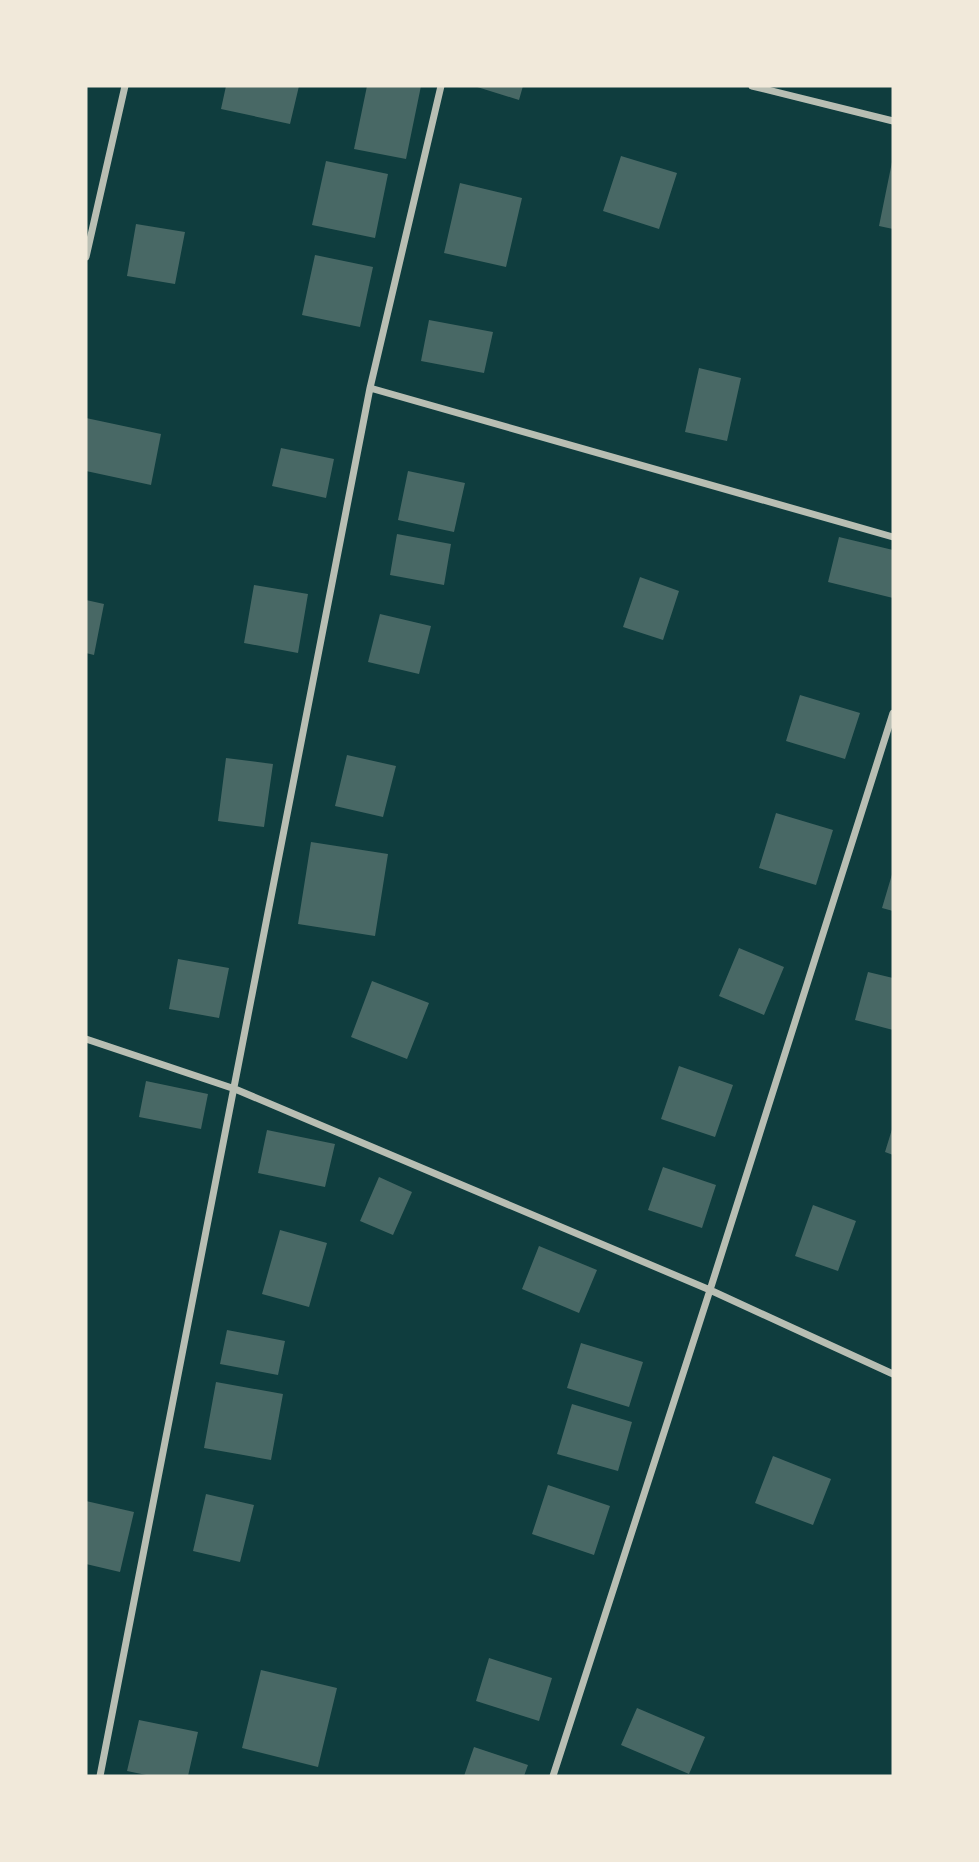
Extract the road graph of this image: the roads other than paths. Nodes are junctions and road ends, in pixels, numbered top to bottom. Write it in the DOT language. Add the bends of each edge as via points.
graph roads {
  1 [pos="125,86"];
  2 [pos="440,86"];
  3 [pos="752,86"];
  4 [pos="893,121"];
  5 [pos="86,257"];
  6 [pos="370,388"];
  7 [pos="893,537"];
  8 [pos="893,713"];
  9 [pos="86,1039"];
  10 [pos="235,1089"];
  11 [pos="710,1290"];
  12 [pos="893,1374"];
  13 [pos="100,1776"];
  14 [pos="553,1776"];
  1 -- 5 [label="street"];
  2 -- 6 [label="street"];
  3 -- 4 [label="street"];
  6 -- 7 [label="street"];
  6 -- 10 [label="street"];
  8 -- 11 [label="street"];
  9 -- 10 [label="street"];
  10 -- 11 [label="street"];
  10 -- 13 [label="street"];
  11 -- 12 [label="street"];
  11 -- 14 [label="street"];
}
